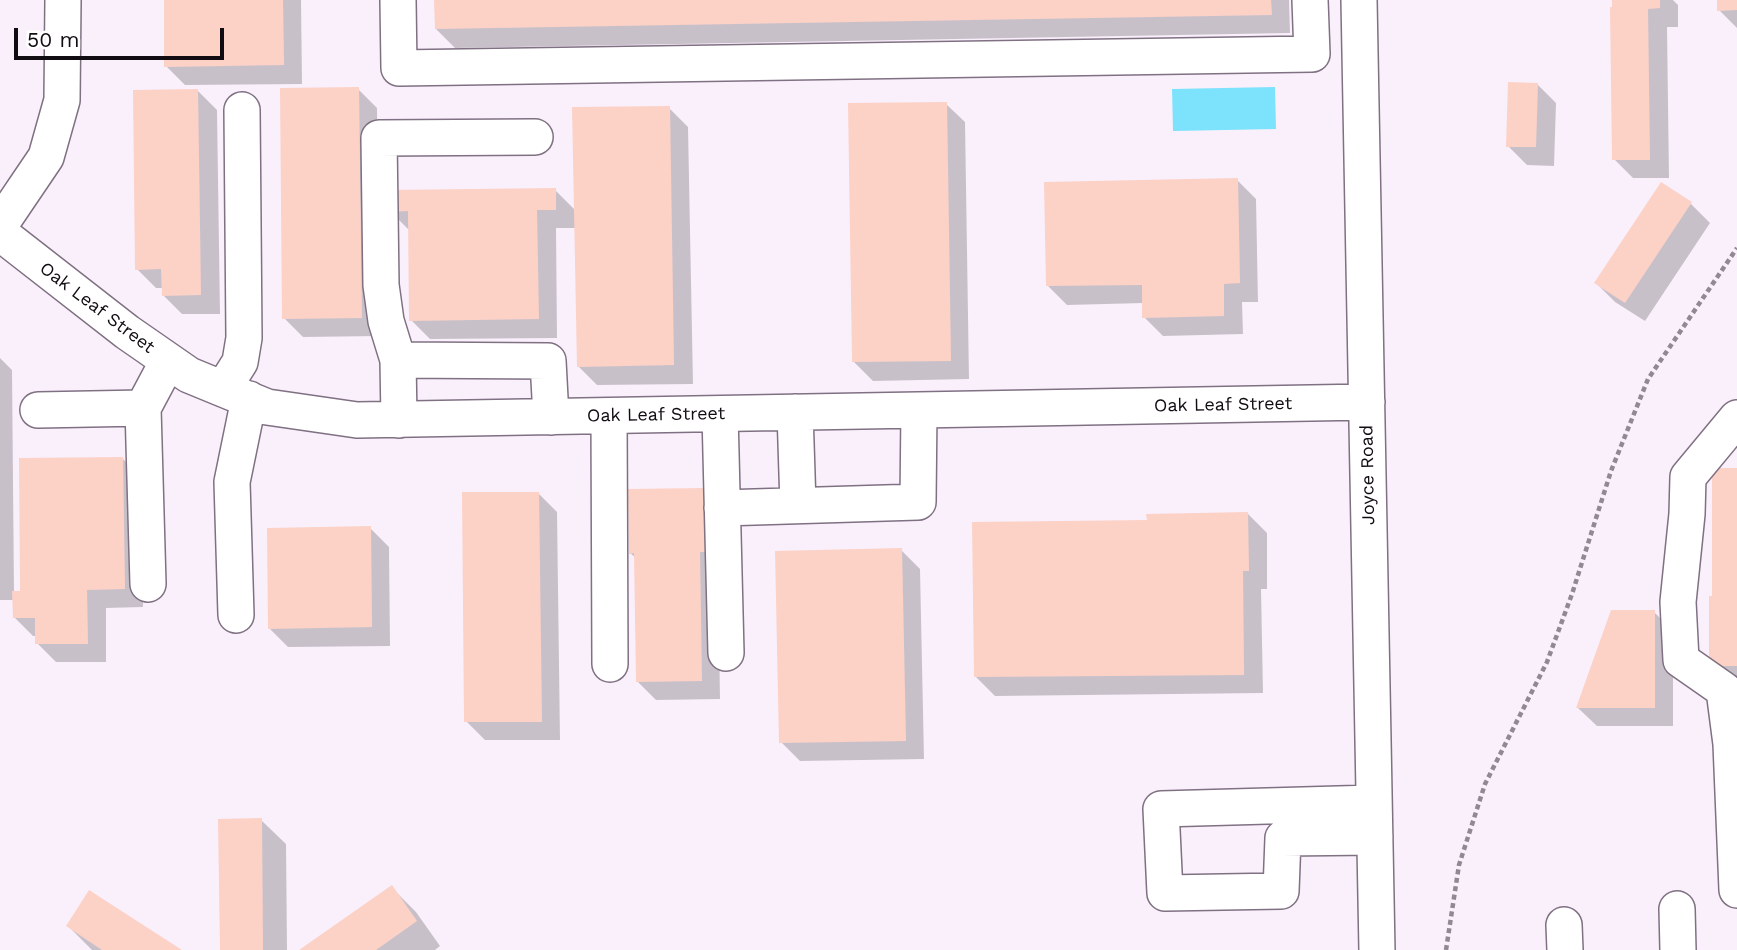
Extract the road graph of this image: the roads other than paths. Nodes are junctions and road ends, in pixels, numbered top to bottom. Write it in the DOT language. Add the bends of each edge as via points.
graph roads {
  1 [pos="63,0"];
  2 [pos="398,0"];
  3 [pos="1310,0"];
  4 [pos="1359,0"];
  5 [pos="242,110"];
  6 [pos="535,136"];
  7 [pos="0,225"];
  8 [pos="0,233"];
  9 [pos="168,360"];
  10 [pos="398,360"];
  11 [pos="236,394"];
  12 [pos="1367,402"];
  13 [pos="143,408"];
  14 [pos="38,410"];
  15 [pos="919,410"];
  16 [pos="795,412"];
  17 [pos="720,414"];
  18 [pos="609,416"];
  19 [pos="551,417"];
  20 [pos="1737,418"];
  21 [pos="399,420"];
  22 [pos="798,505"];
  23 [pos="722,508"];
  24 [pos="148,584"];
  25 [pos="236,615"];
  26 [pos="726,653"];
  27 [pos="610,664"];
  28 [pos="1374,803"];
  29 [pos="1375,837"];
  30 [pos="1737,890"];
  31 [pos="1677,909"];
  32 [pos="1377,950"];
  33 [pos="1678,950"];
  1 -- 7 [label="street" via="59,112 46,157"];
  2 -- 3 [label="street" via="400,68 1312,54"];
  4 -- 12 [label="street, Joyce Road"];
  5 -- 11 [label="street" via="244,338"];
  6 -- 10 [label="street" via="379,138 381,285"];
  8 -- 9 [label="street, Oak Leaf Street"];
  9 -- 11 [label="street, Oak Leaf Street" via="189,375"];
  9 -- 13 [label="street"];
  10 -- 19 [label="street" via="548,361"];
  10 -- 21 [label="street"];
  11 -- 21 [label="street, Oak Leaf Street" via="267,407 357,420"];
  11 -- 25 [label="street" via="232,482"];
  12 -- 15 [label="street, Oak Leaf Street"];
  12 -- 28 [label="street, Joyce Road"];
  13 -- 14 [label="street"];
  13 -- 24 [label="street"];
  15 -- 16 [label="street, Oak Leaf Street"];
  15 -- 22 [label="street" via="918,502"];
  16 -- 17 [label="street, Oak Leaf Street"];
  16 -- 22 [label="street"];
  17 -- 18 [label="street, Oak Leaf Street"];
  17 -- 23 [label="street"];
  18 -- 19 [label="street, Oak Leaf Street"];
  18 -- 27 [label="street"];
  19 -- 21 [label="street, Oak Leaf Street"];
  20 -- 30 [label="street" via="1688,477 1678,603 1681,660 1724,690"];
  22 -- 23 [label="street"];
  23 -- 26 [label="street"];
  28 -- 29 [label="street, Joyce Road"];
  28 -- 29 [label="street" via="1282,822"];
  29 -- 32 [label="street, Joyce Road"];
  31 -- 33 [label="street"];
}
